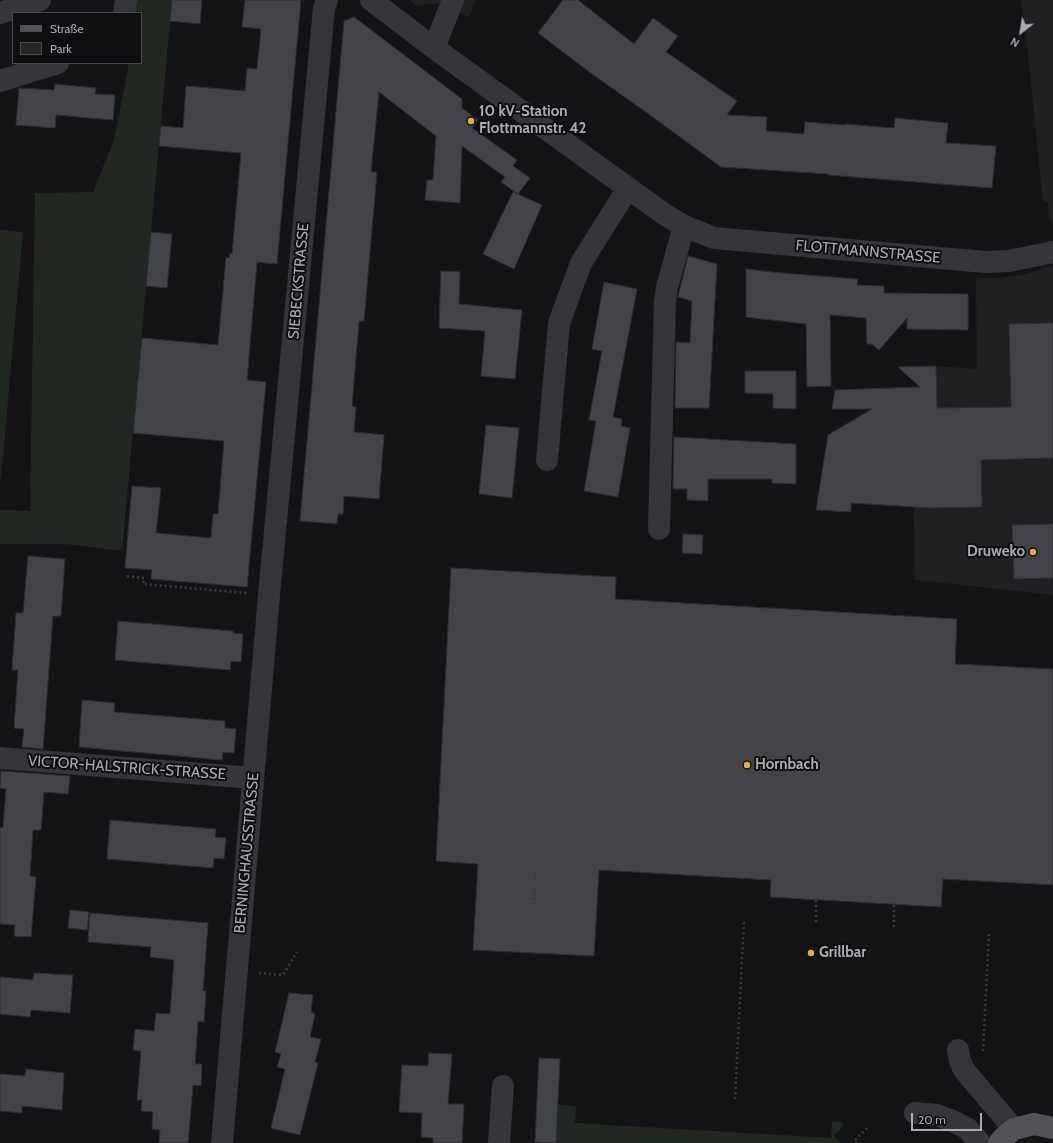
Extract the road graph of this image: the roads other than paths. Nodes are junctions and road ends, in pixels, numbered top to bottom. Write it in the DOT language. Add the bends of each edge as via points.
graph roads {
  1 [pos="40,0"];
  2 [pos="126,0"];
  3 [pos="327,0"];
  4 [pos="371,0"];
  5 [pos="453,0"];
  6 [pos="124,12"];
  7 [pos="0,13"];
  8 [pos="434,48"];
  9 [pos="55,64"];
  10 [pos="0,81"];
  11 [pos="628,188"];
  12 [pos="684,226"];
  13 [pos="1053,252"];
  14 [pos="546,460"];
  15 [pos="659,528"];
  16 [pos="272,563"];
  17 [pos="0,758"];
  18 [pos="253,778"];
  19 [pos="958,1050"];
  20 [pos="503,1086"];
  21 [pos="915,1113"];
  22 [pos="1052,1127"];
  23 [pos="1007,1136"];
  24 [pos="222,1143"];
  25 [pos="499,1143"];
  26 [pos="980,1143"];
  1 -- 7 [label="street"];
  2 -- 6 [label="street"];
  3 -- 16 [label="street, SIEBECKSTRASSE" via="324,8"];
  4 -- 8 [label="street, FLOTTMANNSTRASSE"];
  5 -- 8 [label="street"];
  8 -- 11 [label="street, FLOTTMANNSTRASSE"];
  9 -- 10 [label="street"];
  11 -- 12 [label="street, FLOTTMANNSTRASSE"];
  11 -- 14 [label="street" via="581,262 559,323"];
  12 -- 13 [label="street, FLOTTMANNSTRASSE" via="714,238 985,262"];
  12 -- 15 [label="street" via="666,287"];
  16 -- 18 [label="street, BERNINGHAUSSTRASSE"];
  17 -- 18 [label="street, VICTOR-HALSTRICK-STRASSE"];
  18 -- 24 [label="street, BERNINGHAUSSTRASSE"];
  19 -- 23 [label="street" via="964,1070"];
  20 -- 25 [label="street"];
  21 -- 26 [label="street" via="938,1115 955,1122 968,1129"];
  22 -- 23 [label="main road" via="1034,1124"];
}
